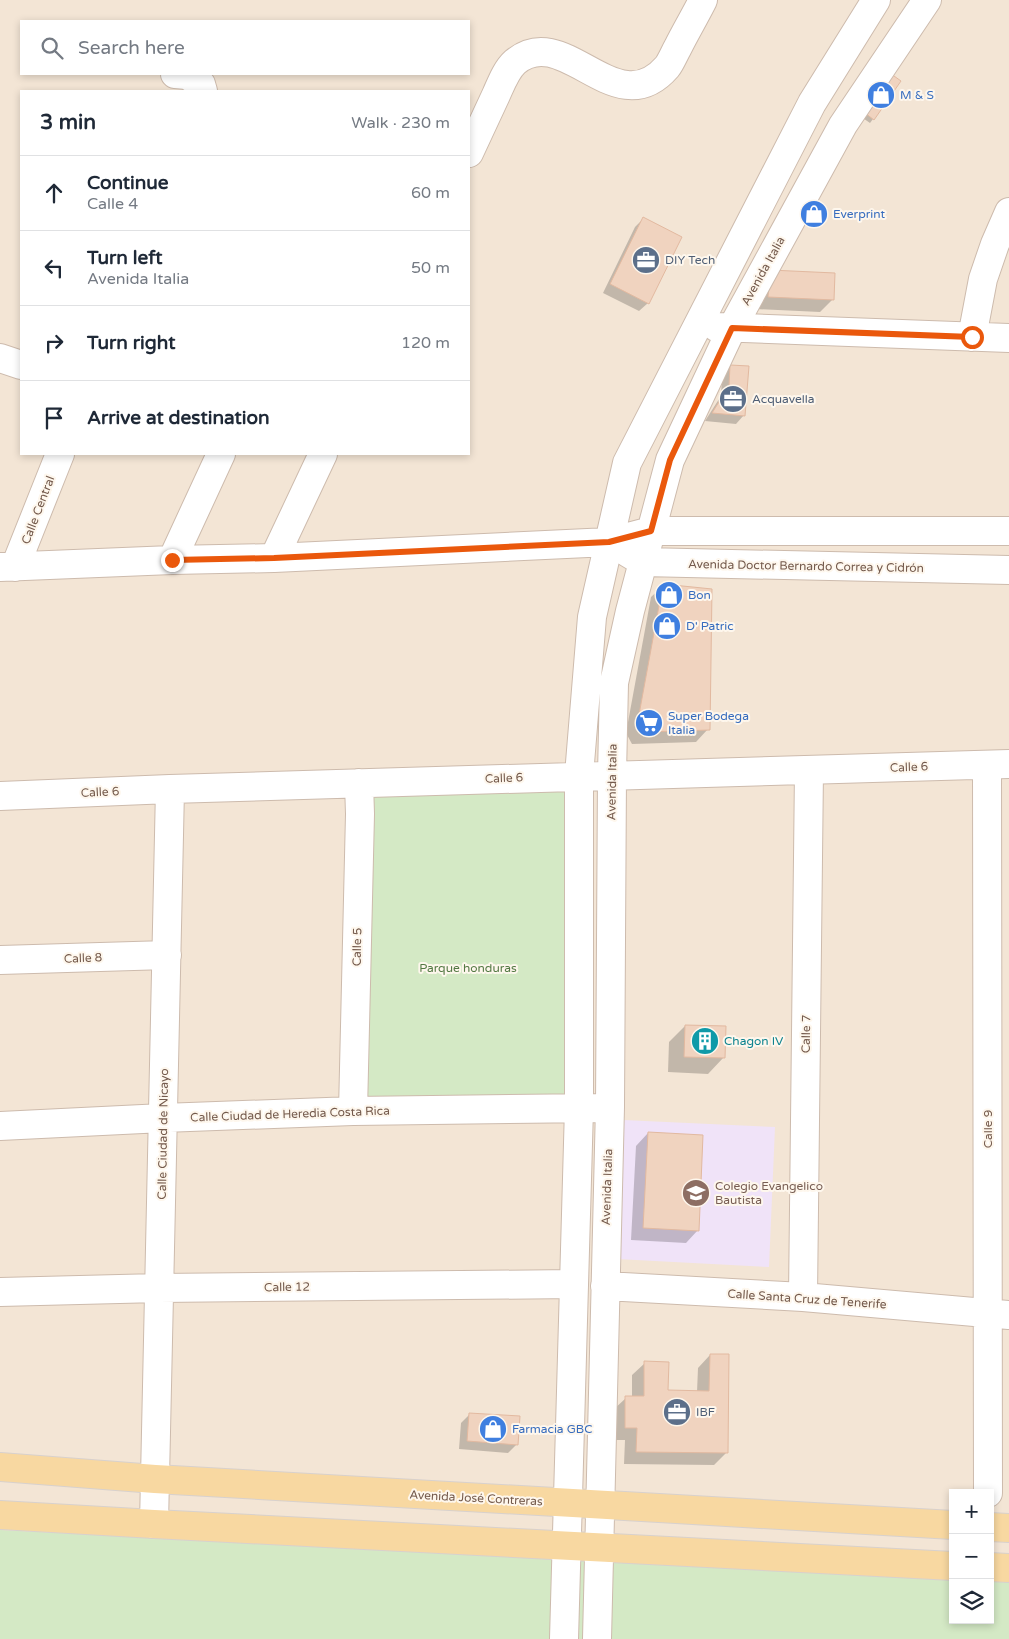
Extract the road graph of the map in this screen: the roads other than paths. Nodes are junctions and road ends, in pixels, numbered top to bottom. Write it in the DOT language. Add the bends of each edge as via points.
graph roads {
  1 [pos="702,0"];
  2 [pos="876,0"];
  3 [pos="927,0"];
  4 [pos="181,75"];
  5 [pos="203,90"];
  6 [pos="470,151"];
  7 [pos="1009,212"];
  8 [pos="697,326"];
  9 [pos="732,328"];
  10 [pos="972,337"];
  11 [pos="1009,338"];
  12 [pos="0,358"];
  13 [pos="20,365"];
  14 [pos="60,455"];
  15 [pos="221,455"];
  16 [pos="323,455"];
  17 [pos="651,531"];
  18 [pos="1009,531"];
  19 [pos="609,542"];
  20 [pos="274,558"];
  21 [pos="172,560"];
  22 [pos="643,562"];
  23 [pos="8,567"];
  24 [pos="1009,570"];
  25 [pos="998,764"];
  26 [pos="809,770"];
  27 [pos="579,775"];
  28 [pos="612,775"];
  29 [pos="359,783"];
  30 [pos="170,789"];
  31 [pos="0,796"];
  32 [pos="167,956"];
  33 [pos="0,960"];
  34 [pos="610,1107"];
  35 [pos="579,1108"];
  36 [pos="353,1111"];
  37 [pos="163,1118"];
  38 [pos="0,1126"];
  39 [pos="574,1284"];
  40 [pos="605,1286"];
  41 [pos="159,1288"];
  42 [pos="0,1292"];
  43 [pos="803,1297"];
  44 [pos="999,1314"];
  45 [pos="0,1467"];
  46 [pos="155,1479"];
  47 [pos="988,1489"];
  48 [pos="568,1503"];
  49 [pos="600,1505"];
  50 [pos="0,1515"];
  51 [pos="154,1524"];
  52 [pos="949,1525"];
  53 [pos="994,1527"];
  54 [pos="1009,1528"];
  55 [pos="567,1546"];
  56 [pos="599,1547"];
  57 [pos="949,1566"];
  58 [pos="994,1568"];
  59 [pos="1009,1568"];
  60 [pos="564,1639"];
  61 [pos="597,1639"];
  1 -- 6 [label="street" via="668,66 653,80 636,86 620,85 602,78 558,55 543,51 527,54 514,63 505,77"];
  2 -- 8 [label="street" via="812,103"];
  3 -- 9 [label="street, Avenida Italia" via="843,125"];
  4 -- 5 [label="street" via="201,84"];
  7 -- 10 [label="street" via="983,279"];
  8 -- 9 [label="street"];
  8 -- 19 [label="street" via="627,463"];
  9 -- 10 [label="street"];
  9 -- 17 [label="street, Avenida Italia" via="670,460"];
  10 -- 11 [label="street"];
  12 -- 13 [label="street"];
  14 -- 23 [label="street, Calle Central"];
  15 -- 21 [label="street"];
  16 -- 20 [label="street"];
  17 -- 18 [label="street"];
  17 -- 19 [label="street"];
  17 -- 22 [label="street, Avenida Italia"];
  19 -- 20 [label="street"];
  19 -- 22 [label="street, Avenida Doctor Bernardo Correa y Cidrón"];
  19 -- 27 [label="street" via="592,617"];
  20 -- 21 [label="street"];
  21 -- 23 [label="street"];
  22 -- 24 [label="street, Avenida Doctor Bernardo Correa y Cidrón"];
  22 -- 28 [label="street, Avenida Italia" via="614,683"];
  25 -- 26 [label="street, Calle 6"];
  25 -- 44 [label="street, Calle 9"];
  26 -- 28 [label="street, Calle 6"];
  26 -- 43 [label="street, Calle 7"];
  27 -- 28 [label="street, Calle 6"];
  27 -- 29 [label="street, Calle 6"];
  27 -- 35 [label="street"];
  28 -- 34 [label="street, Avenida Italia"];
  29 -- 30 [label="street, Calle 6"];
  29 -- 36 [label="street, Calle 5"];
  30 -- 31 [label="street, Calle 6"];
  30 -- 32 [label="street, Calle Ciudad de Nicayo"];
  32 -- 33 [label="street, Calle 8"];
  32 -- 37 [label="street, Calle Ciudad de Nicayo"];
  34 -- 35 [label="street, Calle Ciudad de Heredia Costa Rica"];
  34 -- 40 [label="street, Avenida Italia"];
  35 -- 36 [label="street, Calle Ciudad de Heredia Costa Rica"];
  35 -- 39 [label="street"];
  36 -- 37 [label="street, Calle Ciudad de Heredia Costa Rica"];
  37 -- 38 [label="street, Calle Ciudad de Heredia Costa Rica"];
  37 -- 41 [label="street, Calle Ciudad de Nicayo"];
  39 -- 41 [label="street, Calle 12"];
  39 -- 48 [label="street"];
  40 -- 43 [label="street, Calle Santa Cruz de Tenerife"];
  40 -- 49 [label="street, Avenida Italia"];
  41 -- 42 [label="street, Calle 12"];
  41 -- 46 [label="street, Calle Ciudad de Nicayo"];
  43 -- 44 [label="street, Calle Santa Cruz de Tenerife"];
  44 -- 47 [label="street, Calle 9"];
  45 -- 46 [label="main road, Avenida José Contreras"];
  46 -- 48 [label="main road, Avenida José Contreras"];
  46 -- 51 [label="street, Calle Ciudad de Nicayo"];
  48 -- 49 [label="main road, Avenida José Contreras"];
  48 -- 55 [label="street"];
  49 -- 52 [label="main road, Avenida José Contreras"];
  49 -- 56 [label="street, Avenida Italia"];
  50 -- 51 [label="main road"];
  51 -- 55 [label="main road"];
  53 -- 54 [label="main road"];
  55 -- 56 [label="main road"];
  55 -- 60 [label="street"];
  56 -- 57 [label="main road"];
  56 -- 61 [label="street, Avenida Italia"];
  58 -- 59 [label="main road"];
}
